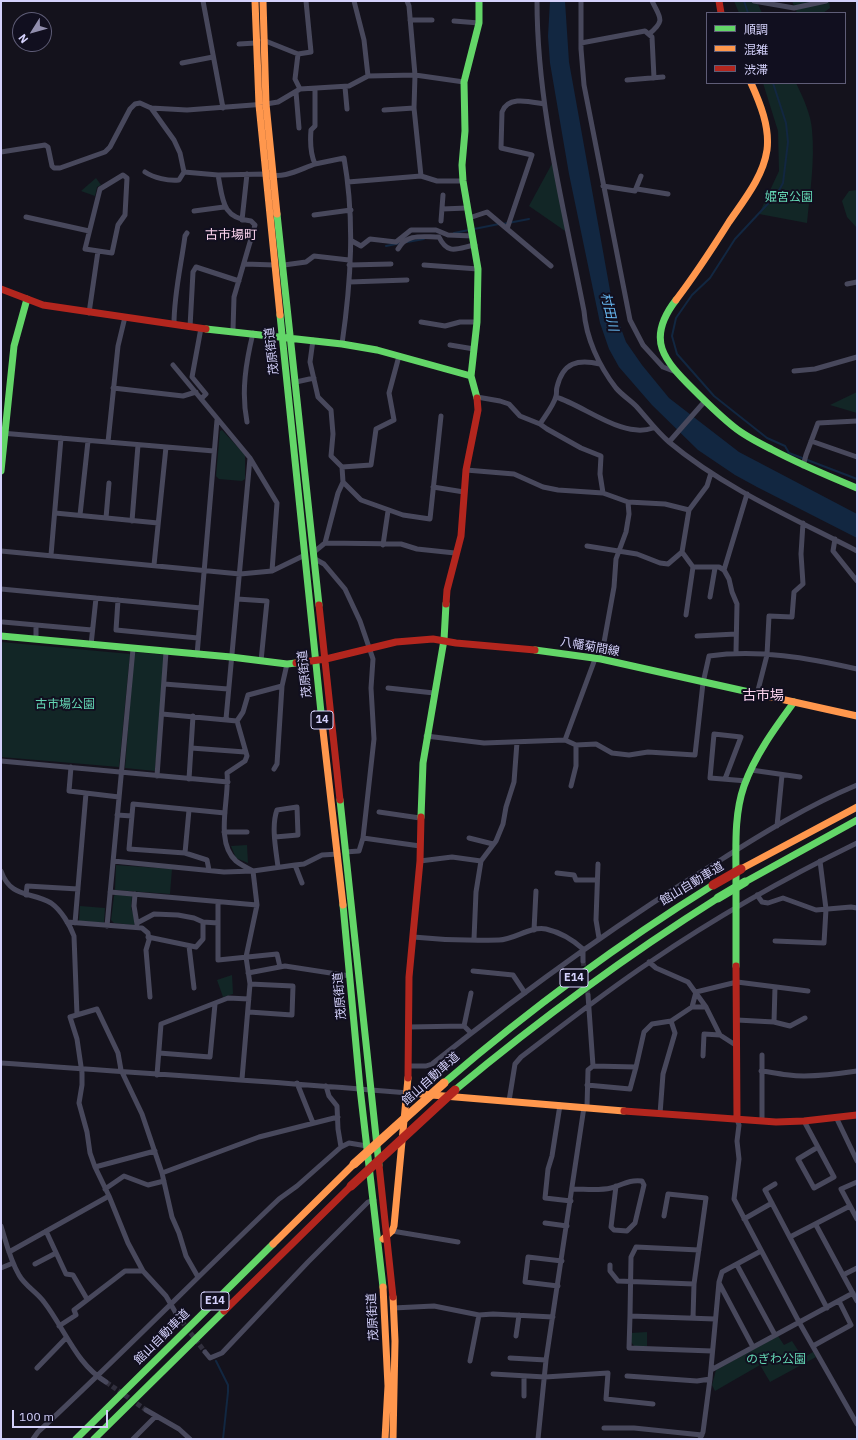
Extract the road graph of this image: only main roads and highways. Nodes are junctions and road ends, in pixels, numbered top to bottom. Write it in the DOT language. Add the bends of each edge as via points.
graph roads {
  1 [pos="255,1"];
  2 [pos="263,1"];
  3 [pos="479,1"];
  4 [pos="719,1"];
  5 [pos="721,12"];
  6 [pos="259,42"];
  7 [pos="751,84"];
  8 [pos="1,289"];
  9 [pos="27,299"];
  10 [pos="287,337"];
  11 [pos="471,376"];
  12 [pos="3,433"];
  13 [pos="1,471"];
  14 [pos="857,488"];
  15 [pos="1,636"];
  16 [pos="444,640"];
  17 [pos="326,659"];
  18 [pos="316,660"];
  19 [pos="794,702"];
  20 [pos="857,716"];
  21 [pos="857,807"];
  22 [pos="857,820"];
  23 [pos="341,853"];
  24 [pos="408,1093"];
  25 [pos="857,1115"];
  26 [pos="737,1119"];
  27 [pos="389,1234"];
  28 [pos="378,1244"];
  29 [pos="76,1439"];
  30 [pos="94,1439"];
  31 [pos="384,1439"];
  32 [pos="393,1439"];
  1 -- 6 [label="main road, 茂原街道 / 14"];
  2 -- 6 [label="main road, 茂原街道 / 14"];
  3 -- 11 [label="main road" via="479,23 464,82 463,181 478,269 477,322"];
  4 -- 5 [label="main road"];
  6 -- 10 [label="main road, 茂原街道 / 14" via="269,175"];
  7 -- 14 [label="main road" via="764,114 766,126 767,150 759,177 694,276 665,314 661,324 661,347 666,360 735,428 803,466"];
  8 -- 9 [label="main road"];
  9 -- 10 [label="main road" via="89,313"];
  9 -- 12 [label="main road" via="14,346"];
  10 -- 11 [label="main road" via="342,344 399,356"];
  10 -- 17 [label="main road, 茂原街道 / 14" via="296,382"];
  10 -- 18 [label="main road, 茂原街道 / 14"];
  11 -- 16 [label="main road" via="477,397 476,421 466,470 461,536 447,590"];
  12 -- 13 [label="main road"];
  15 -- 18 [label="main road, 八幡菊間線" via="287,664"];
  16 -- 17 [label="main road, 八幡菊間線" via="396,642"];
  16 -- 19 [label="main road, 八幡菊間線" via="598,659"];
  16 -- 24 [label="main road" via="423,763 420,861 409,977"];
  17 -- 18 [label="main road, 八幡菊間線"];
  17 -- 23 [label="main road, 茂原街道 / 14"];
  18 -- 23 [label="main road, 茂原街道 / 14"];
  19 -- 20 [label="main road, 八幡菊間線"];
  19 -- 26 [label="main road" via="765,742 740,801 736,850"];
  21 -- 29 [label="main road, 館山自動車道 / E14, bridge" via="713,885 645,928 552,993 444,1083 354,1164"];
  22 -- 30 [label="main road, 館山自動車道 / E14, bridge" via="718,898 596,978 527,1030 455,1090 351,1186"];
  23 -- 27 [label="main road, 茂原街道 / 14"];
  23 -- 28 [label="main road, 茂原街道 / 14" via="360,1088"];
  24 -- 26 [label="main road"];
  24 -- 27 [label="main road" via="394,1226"];
  25 -- 26 [label="main road" via="804,1121"];
  27 -- 28 [label="main road"];
  27 -- 32 [label="main road, 茂原街道 / 14" via="395,1386"];
  28 -- 31 [label="main road, 茂原街道 / 14" via="386,1324 388,1386"];
}
